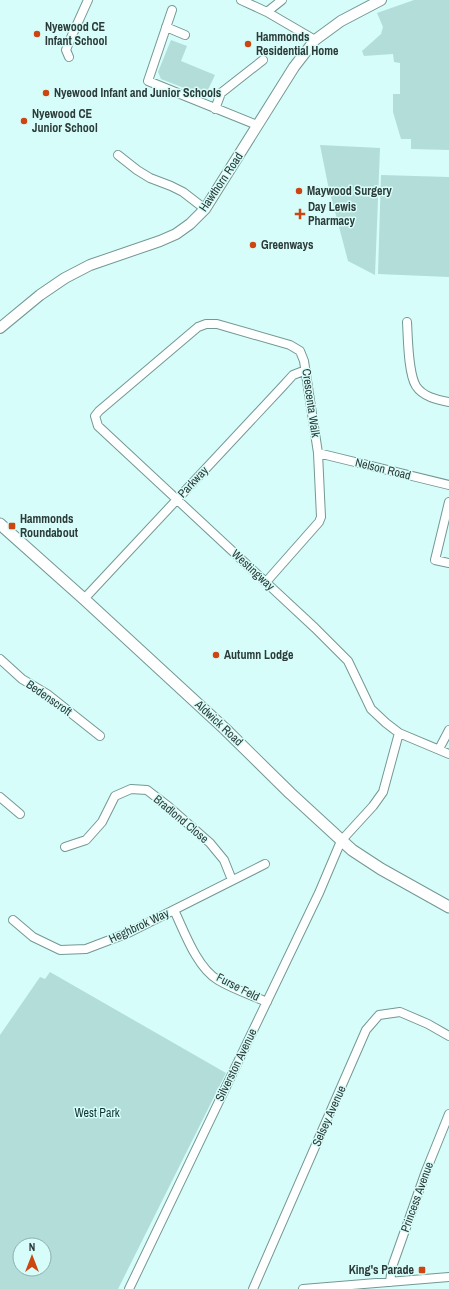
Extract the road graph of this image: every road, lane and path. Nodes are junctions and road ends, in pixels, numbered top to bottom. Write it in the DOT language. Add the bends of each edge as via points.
graph roads {
  1 [pos="88,0"];
  2 [pos="241,0"];
  3 [pos="282,0"];
  4 [pos="381,0"];
  5 [pos="172,10"];
  6 [pos="267,12"];
  7 [pos="166,27"];
  8 [pos="185,35"];
  9 [pos="315,40"];
  10 [pos="69,57"];
  11 [pos="263,60"];
  12 [pos="216,109"];
  13 [pos="257,126"];
  14 [pos="118,155"];
  15 [pos="204,209"];
  16 [pos="407,322"];
  17 [pos="0,328"];
  18 [pos="306,370"];
  19 [pos="449,402"];
  20 [pos="96,416"];
  21 [pos="318,453"];
  22 [pos="449,486"];
  23 [pos="177,499"];
  24 [pos="449,502"];
  25 [pos="0,524"];
  26 [pos="449,563"];
  27 [pos="266,582"];
  28 [pos="84,599"];
  29 [pos="0,659"];
  30 [pos="449,730"];
  31 [pos="399,733"];
  32 [pos="100,736"];
  33 [pos="439,749"];
  34 [pos="449,754"];
  35 [pos="0,796"];
  36 [pos="20,814"];
  37 [pos="341,841"];
  38 [pos="66,847"];
  39 [pos="265,864"];
  40 [pos="232,880"];
  41 [pos="449,907"];
  42 [pos="174,910"];
  43 [pos="13,920"];
  44 [pos="267,1002"];
  45 [pos="449,1036"];
  46 [pos="449,1114"];
  47 [pos="449,1277"];
  48 [pos="390,1282"];
  49 [pos="129,1289"];
  50 [pos="253,1289"];
  51 [pos="303,1289"];
  1 -- 10 [label="street" via="66,50"];
  2 -- 6 [label="street"];
  3 -- 6 [label="street"];
  4 -- 9 [label="street, Hawthorn Road" via="341,21"];
  5 -- 7 [label="street"];
  6 -- 9 [label="street"];
  7 -- 8 [label="street"];
  7 -- 12 [label="street" via="148,81"];
  9 -- 13 [label="street, Hawthorn Road" via="294,67"];
  11 -- 12 [label="street" via="221,93"];
  12 -- 13 [label="street"];
  13 -- 15 [label="street, Hawthorn Road"];
  14 -- 15 [label="street" via="137,170 183,192"];
  15 -- 17 [label="street, Hawthorn Road" via="176,234 90,265 65,278"];
  16 -- 19 [label="street" via="412,375 416,387 434,399"];
  18 -- 20 [label="street, Crescenta Walk" via="300,350 290,345 217,324 206,324 198,327"];
  18 -- 21 [label="street, Crescenta Walk"];
  18 -- 23 [label="street, Parkway" via="288,380"];
  20 -- 23 [label="street, Westingway" via="98,426"];
  21 -- 22 [label="street, Nelson Road"];
  21 -- 27 [label="street, Crescenta Walk" via="321,512 319,522"];
  23 -- 27 [label="street, Westingway"];
  23 -- 28 [label="street, Parkway"];
  24 -- 26 [label="street" via="436,560"];
  25 -- 28 [label="main road, Aldwick Road"];
  27 -- 31 [label="street, Westingway" via="348,662 371,708"];
  28 -- 37 [label="main road, Aldwick Road" via="225,729"];
  29 -- 32 [label="street, Bedenscroft" via="22,679 47,694"];
  30 -- 33 [label="street"];
  31 -- 33 [label="street, Westingway"];
  31 -- 37 [label="street, Silverston Avenue" via="383,792"];
  33 -- 34 [label="street, Westingway"];
  35 -- 36 [label="street"];
  37 -- 41 [label="main road, Aldwick Road" via="360,857"];
  37 -- 44 [label="street, Silverston Avenue"];
  38 -- 40 [label="street, Bradlond Close" via="86,840 102,822 115,796 131,789 147,790 210,843 224,860"];
  39 -- 40 [label="street, Heghbrok Way"];
  40 -- 42 [label="street, Heghbrok Way"];
  42 -- 43 [label="street, Heghbrok Way" via="86,949 60,950 33,937"];
  42 -- 44 [label="street, Furse Feld" via="199,960 217,980"];
  44 -- 49 [label="street, Silverston Avenue"];
  45 -- 50 [label="street, Selsey Avenue" via="400,1012 379,1015 366,1030"];
  46 -- 48 [label="street, Princess Avenue" via="392,1267"];
  47 -- 48 [label="street"];
  48 -- 51 [label="street"];
}
